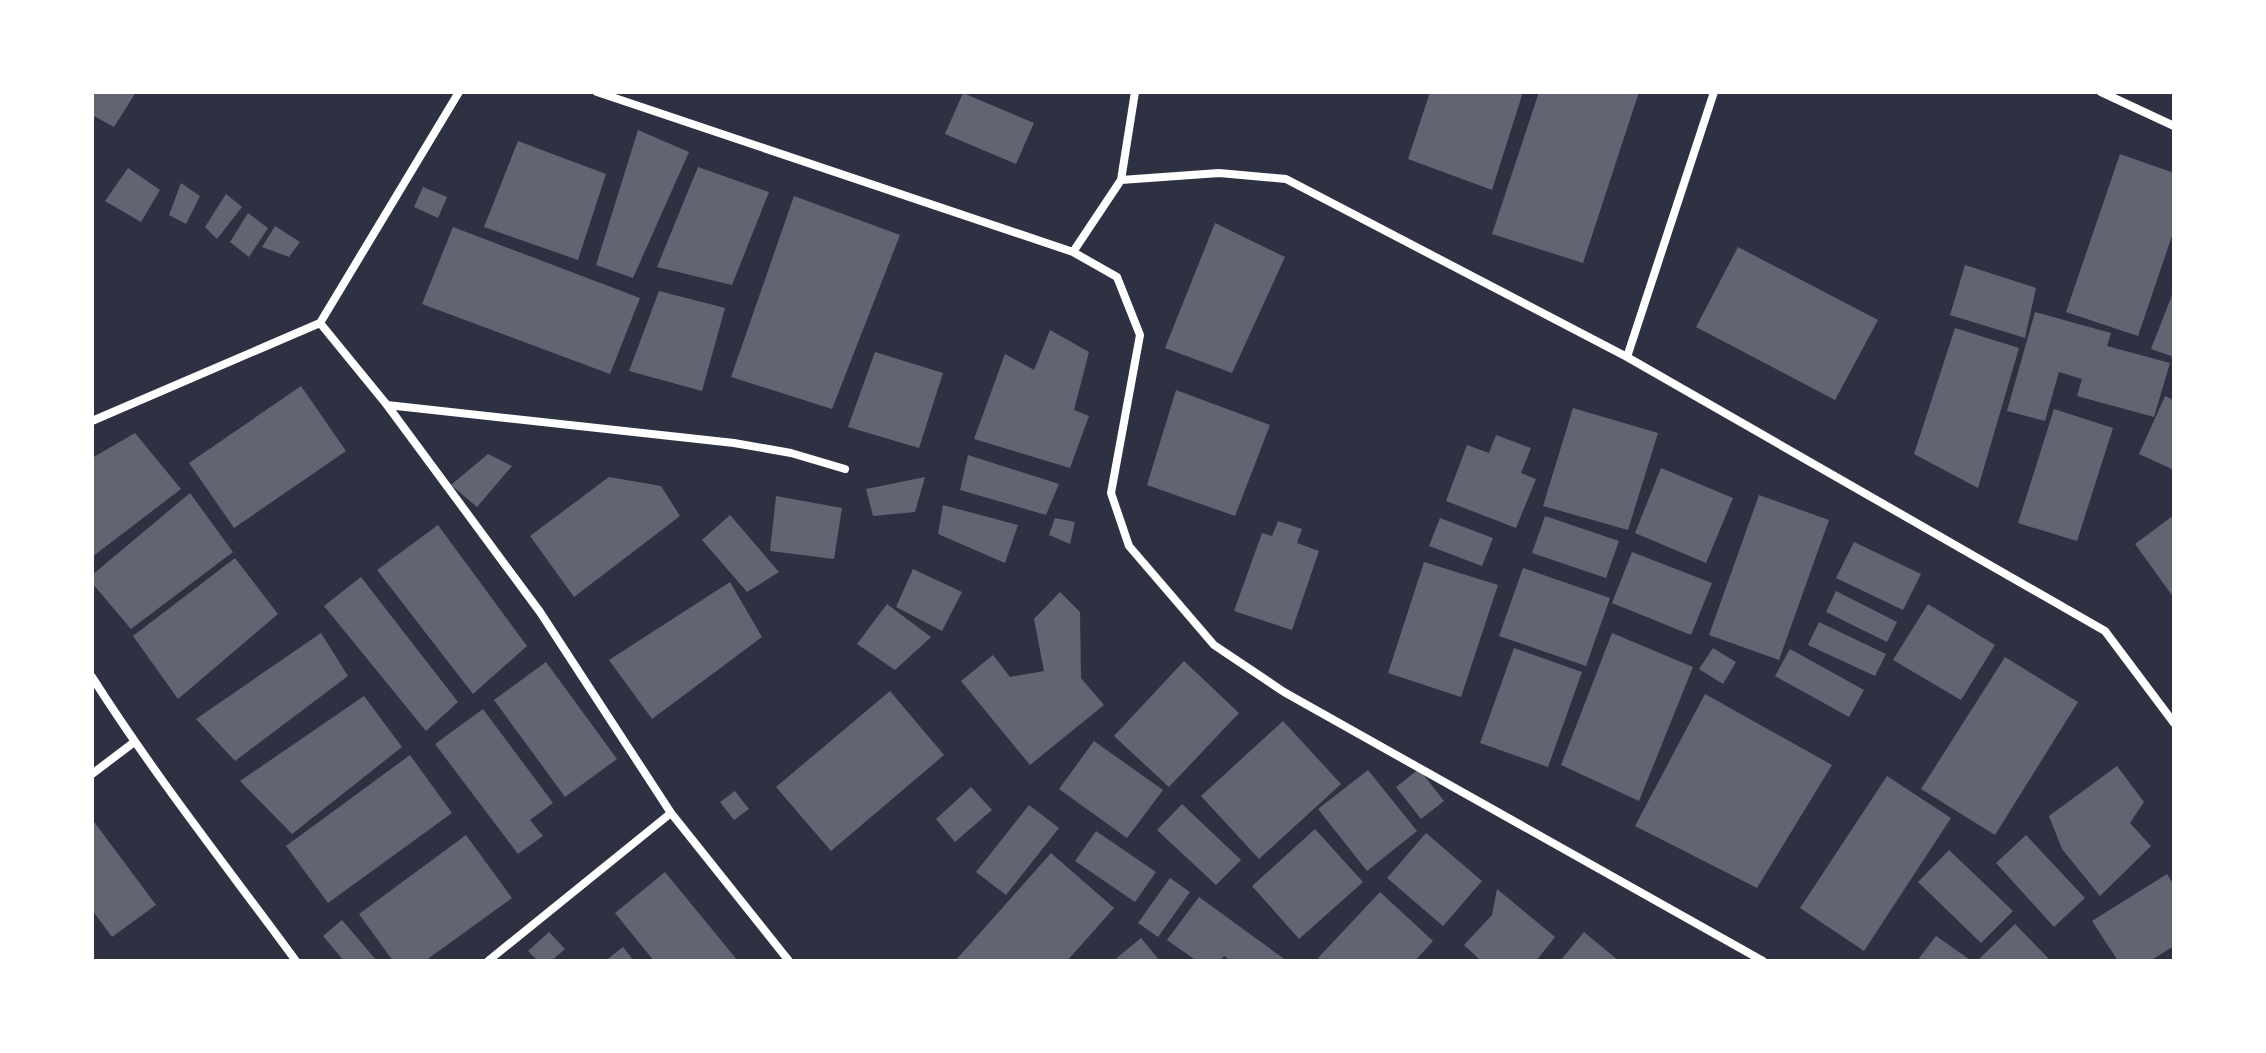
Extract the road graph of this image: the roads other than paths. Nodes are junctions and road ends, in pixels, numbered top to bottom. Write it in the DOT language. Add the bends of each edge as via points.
graph roads {
  1 [pos="459,92"];
  2 [pos="597,92"];
  3 [pos="1135,92"];
  4 [pos="1714,92"];
  5 [pos="2101,92"];
  6 [pos="2174,126"];
  7 [pos="1121,180"];
  8 [pos="1073,252"];
  9 [pos="320,323"];
  10 [pos="1627,357"];
  11 [pos="387,405"];
  12 [pos="92,421"];
  13 [pos="845,469"];
  14 [pos="92,677"];
  15 [pos="2174,723"];
  16 [pos="133,743"];
  17 [pos="92,774"];
  18 [pos="671,813"];
  19 [pos="296,961"];
  20 [pos="488,961"];
  21 [pos="789,961"];
  22 [pos="1763,961"];
  1 -- 9 [label="street"];
  2 -- 8 [label="street"];
  3 -- 7 [label="street"];
  4 -- 10 [label="street"];
  5 -- 6 [label="street"];
  7 -- 8 [label="street"];
  7 -- 10 [label="street" via="1219,173 1286,179"];
  8 -- 22 [label="street" via="1117,277 1140,335 1111,493 1129,546 1214,645 1284,692"];
  9 -- 11 [label="street"];
  9 -- 12 [label="street"];
  10 -- 15 [label="street" via="2105,631"];
  11 -- 13 [label="street" via="734,443"];
  11 -- 18 [label="street" via="540,612"];
  14 -- 16 [label="street"];
  16 -- 17 [label="street"];
  16 -- 19 [label="street"];
  18 -- 20 [label="street"];
  18 -- 21 [label="street"];
}
